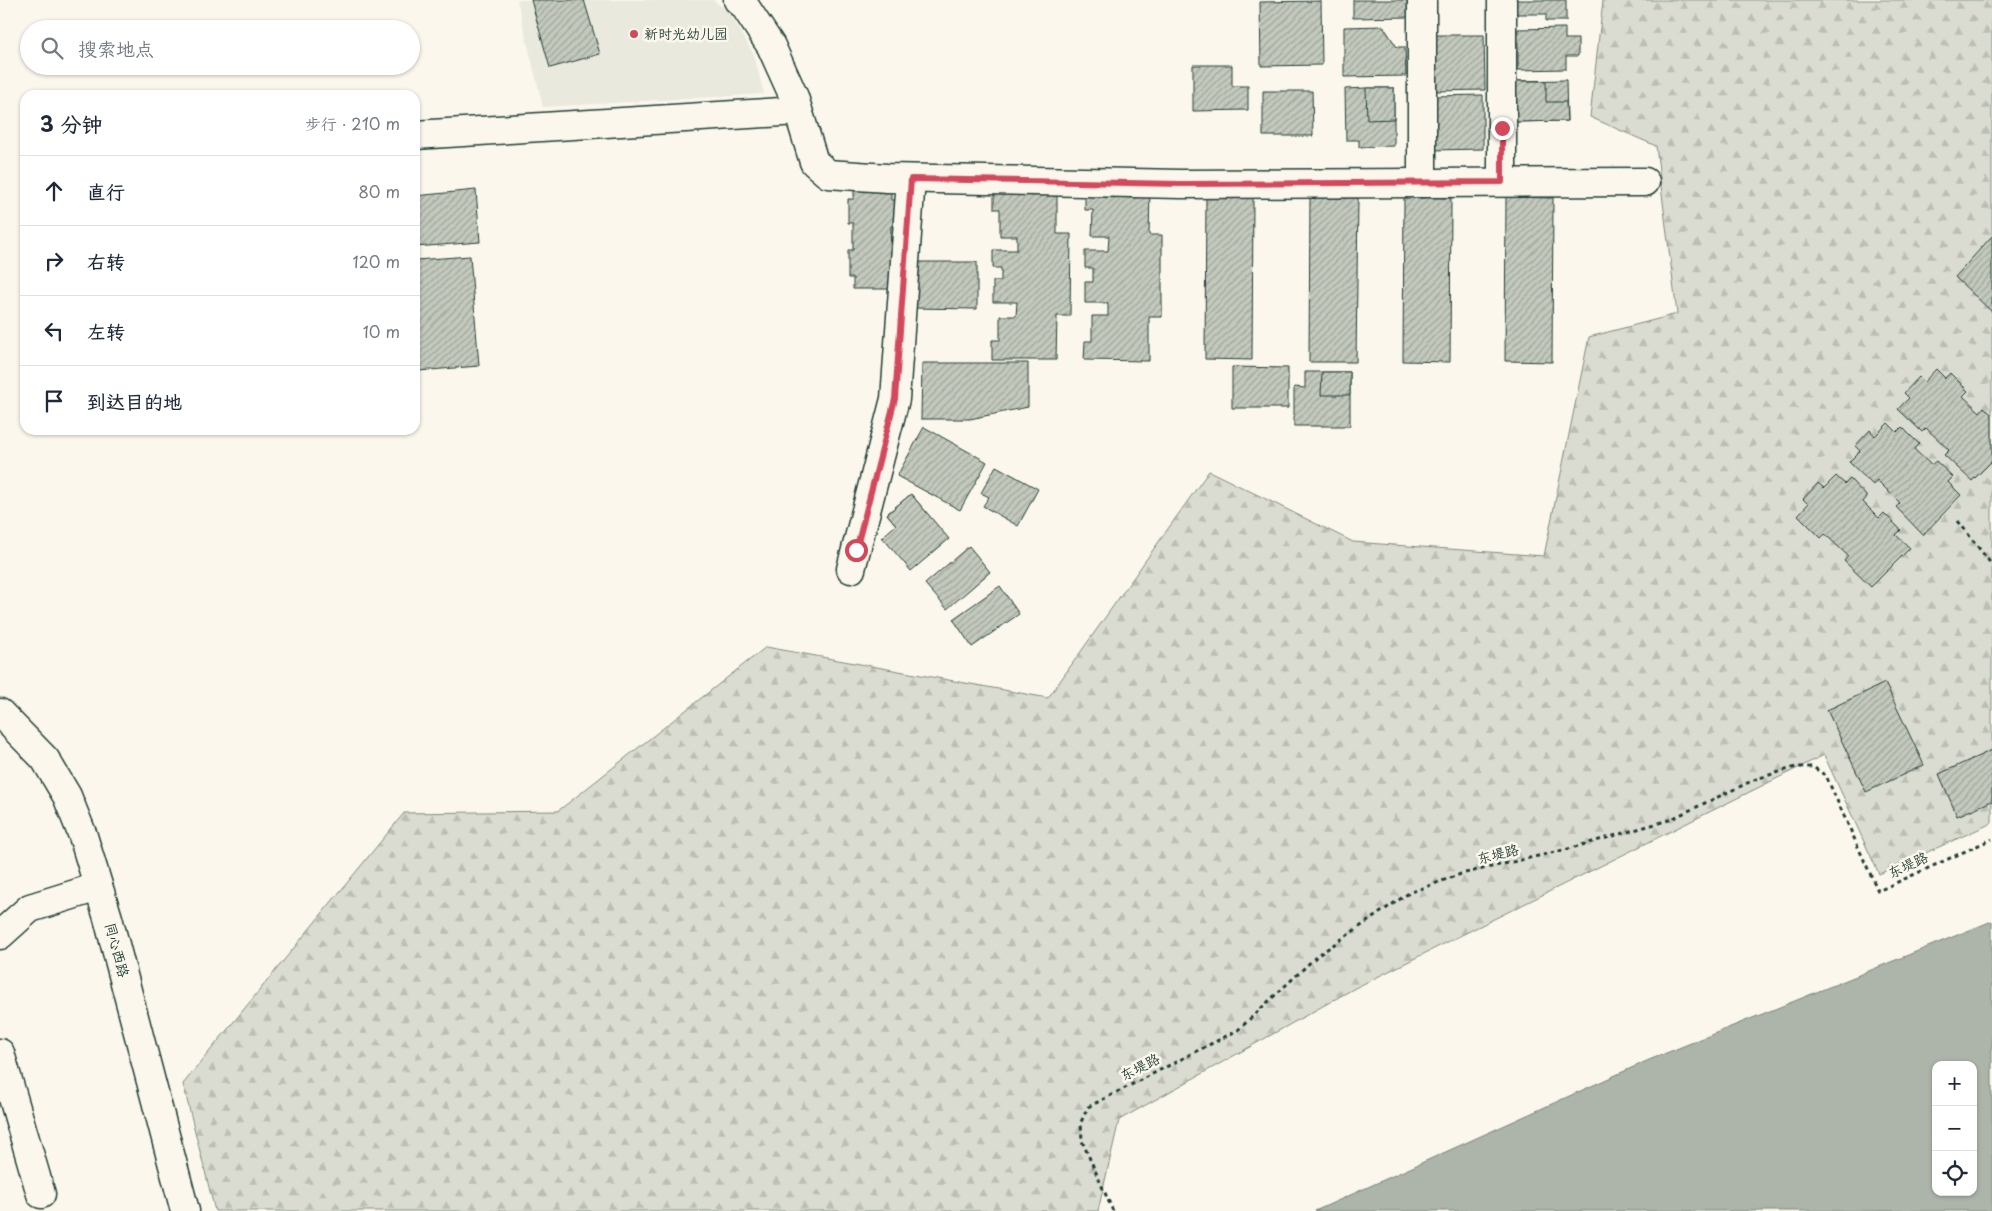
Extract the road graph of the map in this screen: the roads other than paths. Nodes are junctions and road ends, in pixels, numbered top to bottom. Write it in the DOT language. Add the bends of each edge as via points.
graph roads {
  1 [pos="738,0"];
  2 [pos="1422,0"];
  3 [pos="1502,0"];
  4 [pos="798,111"];
  5 [pos="420,135"];
  6 [pos="911,179"];
  7 [pos="1502,182"];
  8 [pos="1644,182"];
  9 [pos="1422,183"];
  10 [pos="851,569"];
  11 [pos="0,713"];
  12 [pos="98,887"];
  13 [pos="0,935"];
  14 [pos="0,1053"];
  15 [pos="41,1194"];
  16 [pos="185,1211"];
  1 -- 4 [label="street" via="771,46"];
  2 -- 9 [label="street"];
  3 -- 7 [label="street"];
  4 -- 5 [label="street"];
  4 -- 6 [label="street" via="814,162 828,174"];
  6 -- 9 [label="street" via="1181,184"];
  6 -- 10 [label="street" via="895,399"];
  7 -- 8 [label="street"];
  7 -- 9 [label="street"];
  11 -- 12 [label="street, 同心西路" via="45,759 67,796"];
  12 -- 13 [label="street" via="30,908"];
  12 -- 16 [label="street, 同心西路"];
  14 -- 15 [label="street"];
}
